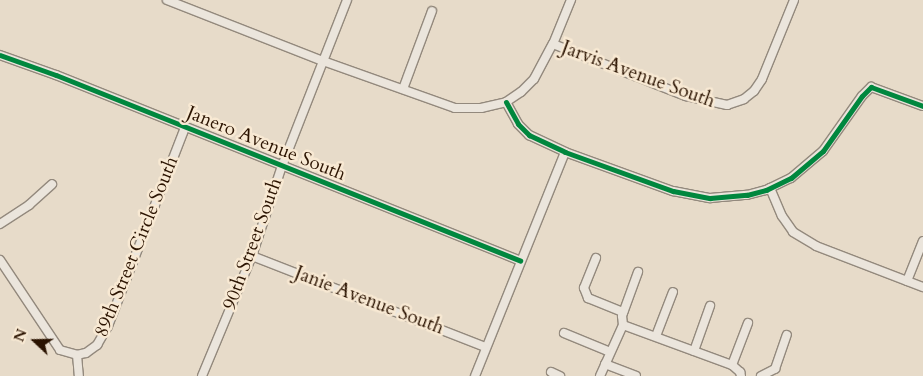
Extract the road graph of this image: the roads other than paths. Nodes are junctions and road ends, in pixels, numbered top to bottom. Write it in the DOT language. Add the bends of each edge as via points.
graph roads {
  1 [pos="168,0"];
  2 [pos="347,0"];
  3 [pos="571,0"];
  4 [pos="794,0"];
  5 [pos="432,11"];
  6 [pos="553,44"];
  7 [pos="0,55"];
  8 [pos="323,61"];
  9 [pos="403,89"];
  10 [pos="506,102"];
  11 [pos="923,106"];
  12 [pos="185,127"];
  13 [pos="565,152"];
  14 [pos="282,166"];
  15 [pos="52,184"];
  16 [pos="770,188"];
  17 [pos="0,224"];
  18 [pos="923,241"];
  19 [pos="252,256"];
  20 [pos="596,258"];
  21 [pos="0,260"];
  22 [pos="520,260"];
  23 [pos="638,272"];
  24 [pos="908,282"];
  25 [pos="923,287"];
  26 [pos="672,292"];
  27 [pos="710,306"];
  28 [pos="623,312"];
  29 [pos="748,323"];
  30 [pos="623,325"];
  31 [pos="564,333"];
  32 [pos="787,335"];
  33 [pos="656,336"];
  34 [pos="486,347"];
  35 [pos="694,351"];
  36 [pos="610,352"];
  37 [pos="77,355"];
  38 [pos="605,364"];
  39 [pos="732,365"];
  40 [pos="551,372"];
  41 [pos="79,376"];
  42 [pos="202,376"];
  43 [pos="475,376"];
  44 [pos="560,376"];
  45 [pos="600,376"];
  46 [pos="636,376"];
  47 [pos="742,376"];
  48 [pos="761,376"];
  1 -- 8 [label="street"];
  2 -- 8 [label="street, 90th Street South"];
  3 -- 6 [label="street"];
  4 -- 6 [label="street, Jarvis Avenue South" via="762,79 744,99 727,106 686,96"];
  5 -- 9 [label="street"];
  6 -- 10 [label="street" via="534,79"];
  7 -- 12 [label="street, Janero Avenue South"];
  8 -- 9 [label="street"];
  8 -- 14 [label="street, 90th Street South"];
  9 -- 10 [label="street" via="455,108 481,108"];
  10 -- 13 [label="street" via="518,124 529,135"];
  11 -- 16 [label="street" via="871,87 823,151 791,178"];
  12 -- 14 [label="street, Janero Avenue South"];
  12 -- 37 [label="street, 89th Street Circle South" via="108,326 98,345"];
  13 -- 16 [label="street" via="691,195 710,198 747,195"];
  13 -- 22 [label="street"];
  14 -- 19 [label="street, 90th Street South"];
  14 -- 22 [label="street, Janero Avenue South"];
  15 -- 17 [label="street" via="29,205"];
  16 -- 24 [label="street" via="793,232 816,246"];
  18 -- 24 [label="street"];
  19 -- 34 [label="street, Janie Avenue South"];
  19 -- 42 [label="street, 90th Street South"];
  20 -- 28 [label="street" via="584,288 588,298"];
  21 -- 37 [label="street" via="60,350"];
  22 -- 34 [label="street"];
  23 -- 28 [label="street"];
  24 -- 25 [label="street"];
  26 -- 33 [label="street"];
  27 -- 35 [label="street"];
  28 -- 30 [label="street"];
  29 -- 39 [label="street"];
  30 -- 33 [label="street"];
  30 -- 36 [label="street"];
  31 -- 36 [label="street"];
  32 -- 48 [label="street" via="775,368"];
  33 -- 35 [label="street"];
  34 -- 43 [label="street"];
  35 -- 39 [label="street"];
  36 -- 38 [label="street"];
  37 -- 41 [label="street"];
  38 -- 45 [label="street"];
  38 -- 46 [label="street"];
  39 -- 47 [label="street"];
  40 -- 44 [label="street"];
}
